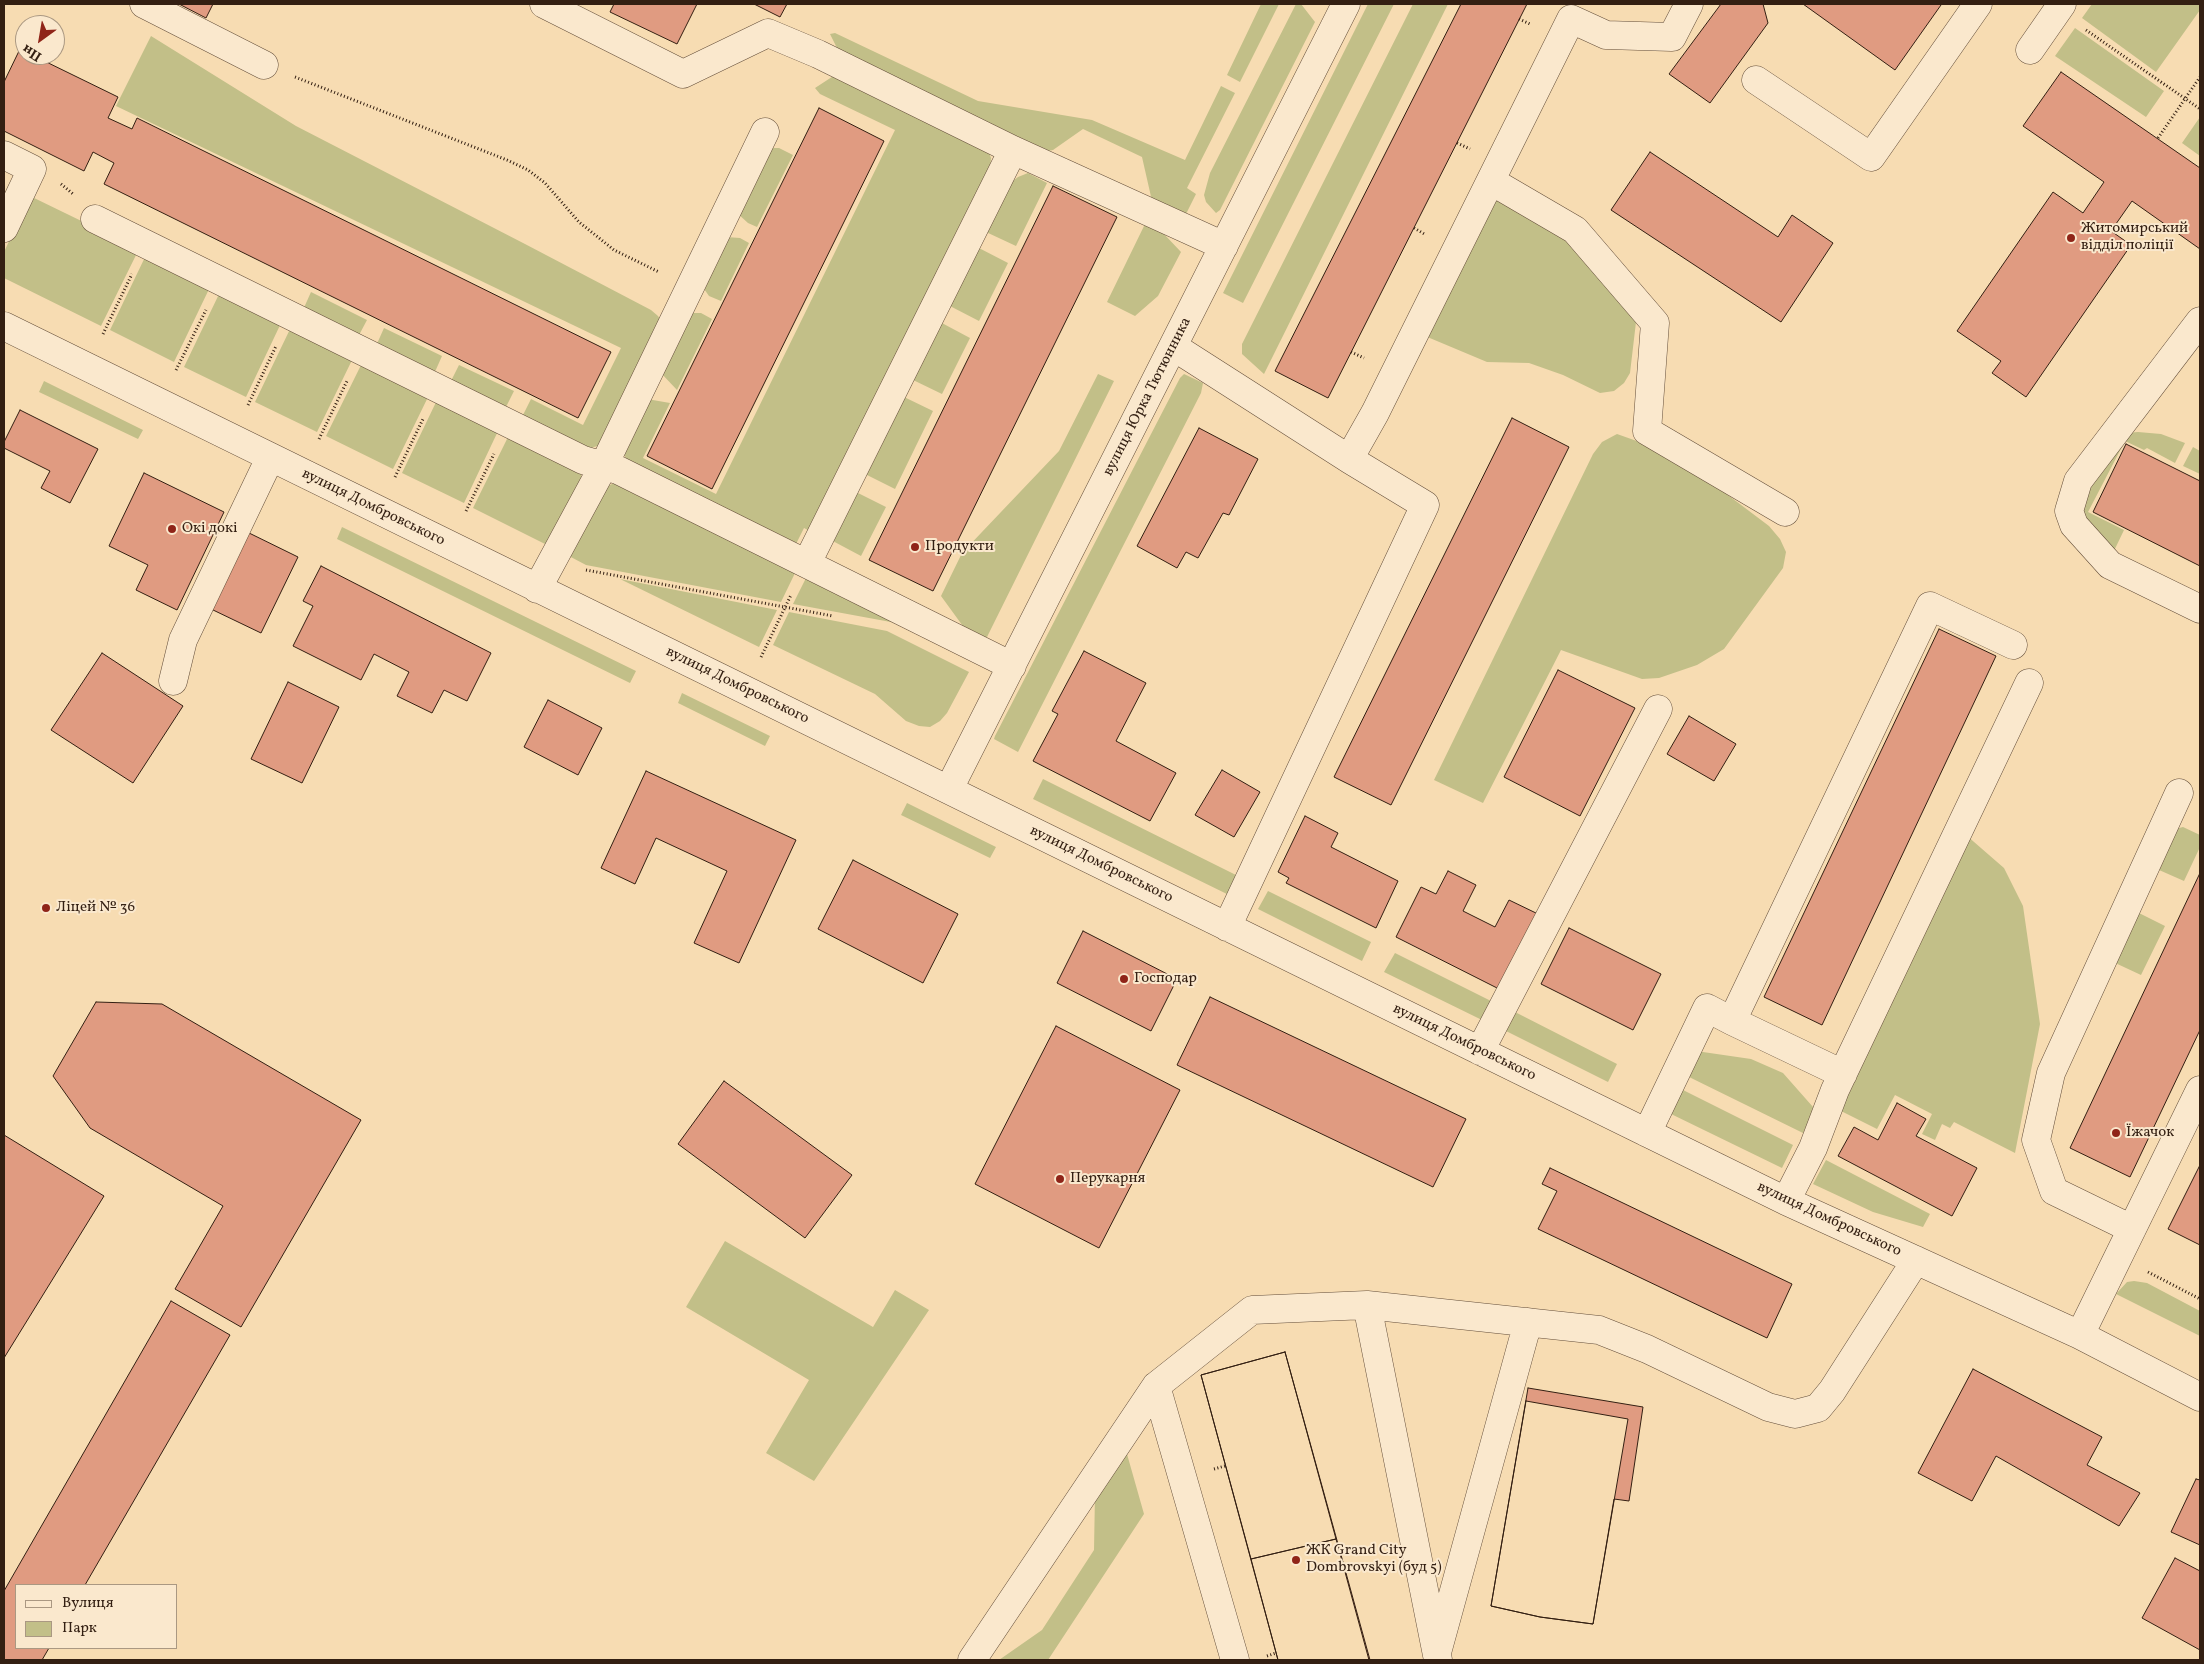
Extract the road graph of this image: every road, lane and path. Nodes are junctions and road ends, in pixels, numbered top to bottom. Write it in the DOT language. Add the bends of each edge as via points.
graph roads {
  1 [pos="144,4"];
  2 [pos="544,4"];
  3 [pos="1346,4"];
  4 [pos="1689,4"];
  5 [pos="1978,4"];
  6 [pos="2060,7"];
  7 [pos="2030,50"];
  8 [pos="264,66"];
  9 [pos="2200,77"];
  10 [pos="1756,80"];
  11 [pos="2185,99"];
  12 [pos="2200,109"];
  13 [pos="765,132"];
  14 [pos="2158,138"];
  15 [pos="1013,150"];
  16 [pos="4,156"];
  17 [pos="32,169"];
  18 [pos="1491,181"];
  19 [pos="95,219"];
  20 [pos="4,228"];
  21 [pos="1224,246"];
  22 [pos="691,288"];
  23 [pos="2200,321"];
  24 [pos="4,326"];
  25 [pos="1174,347"];
  26 [pos="270,458"];
  27 [pos="1349,459"];
  28 [pos="604,466"];
  29 [pos="1784,512"];
  30 [pos="807,563"];
  31 [pos="582,569"];
  32 [pos="537,589"];
  33 [pos="785,608"];
  34 [pos="2200,609"];
  35 [pos="843,618"];
  36 [pos="2013,645"];
  37 [pos="761,657"];
  38 [pos="1012,666"];
  39 [pos="173,681"];
  40 [pos="2029,683"];
  41 [pos="1658,709"];
  42 [pos="949,789"];
  43 [pos="2178,793"];
  44 [pos="1227,927"];
  45 [pos="1732,1021"];
  46 [pos="1480,1051"];
  47 [pos="1842,1074"];
  48 [pos="2200,1090"];
  49 [pos="1647,1133"];
  50 [pos="1786,1201"];
  51 [pos="2132,1229"];
  52 [pos="2118,1257"];
  53 [pos="1916,1260"];
  54 [pos="2200,1299"];
  55 [pos="1367,1306"];
  56 [pos="1528,1322"];
  57 [pos="2080,1335"];
  58 [pos="1156,1386"];
  59 [pos="2200,1397"];
  60 [pos="1437,1658"];
  61 [pos="972,1660"];
  62 [pos="1235,1660"];
  1 -- 8 [label="street"];
  2 -- 15 [label="street" via="683,74 768,33 818,54"];
  3 -- 21 [label="street, вулиця Юрка Тютюнника"];
  4 -- 18 [label="street" via="1672,37 1606,35 1571,19"];
  5 -- 10 [label="street" via="1870,157"];
  6 -- 7 [label="street"];
  6 -- 11 [label="path"];
  8 -- 22 [label="path" via="528,170 546,183 579,222 614,250"];
  9 -- 11 [label="path"];
  11 -- 12 [label="path"];
  11 -- 14 [label="path"];
  13 -- 22 [label="street"];
  15 -- 21 [label="street"];
  15 -- 30 [label="street"];
  16 -- 17 [label="street"];
  17 -- 19 [label="path" via="65,186"];
  17 -- 20 [label="street"];
  18 -- 27 [label="street"];
  18 -- 29 [label="street" via="1575,230 1655,323 1647,431"];
  19 -- 28 [label="street" via="583,460"];
  21 -- 25 [label="street, вулиця Юрка Тютюнника"];
  22 -- 28 [label="street"];
  23 -- 34 [label="street" via="2078,481 2069,511 2074,525 2110,565"];
  24 -- 26 [label="street, вулиця Домбровського"];
  25 -- 27 [label="street"];
  25 -- 38 [label="street, вулиця Юрка Тютюнника"];
  26 -- 32 [label="street, вулиця Домбровського"];
  26 -- 39 [label="street" via="183,640"];
  27 -- 44 [label="street" via="1425,505"];
  28 -- 30 [label="street"];
  28 -- 32 [label="street"];
  30 -- 33 [label="path"];
  30 -- 38 [label="street"];
  31 -- 33 [label="path"];
  32 -- 42 [label="street, вулиця Домбровського"];
  33 -- 35 [label="path"];
  33 -- 37 [label="path"];
  36 -- 45 [label="street" via="1930,606"];
  38 -- 42 [label="street, вулиця Юрка Тютюнника"];
  40 -- 47 [label="street"];
  41 -- 46 [label="street"];
  42 -- 44 [label="street, вулиця Домбровського"];
  43 -- 51 [label="street" via="2051,1073 2036,1140 2054,1191"];
  44 -- 46 [label="street, вулиця Домбровського"];
  45 -- 47 [label="street"];
  45 -- 49 [label="street" via="1707,1008"];
  46 -- 49 [label="street, вулиця Домбровського"];
  47 -- 50 [label="street" via="1813,1148"];
  48 -- 51 [label="street"];
  49 -- 50 [label="street, вулиця Домбровського"];
  50 -- 53 [label="street, вулиця Домбровського"];
  51 -- 52 [label="street"];
  52 -- 54 [label="path"];
  52 -- 57 [label="street"];
  53 -- 56 [label="street" via="1832,1391 1818,1408 1794,1414 1768,1407 1647,1349 1599,1330"];
  53 -- 57 [label="street, вулиця Домбровського"];
  55 -- 56 [label="street"];
  55 -- 58 [label="street" via="1252,1310"];
  55 -- 60 [label="street"];
  56 -- 60 [label="street"];
  57 -- 59 [label="street, вулиця Домбровського"];
  58 -- 61 [label="street"];
  58 -- 62 [label="street"];
}
